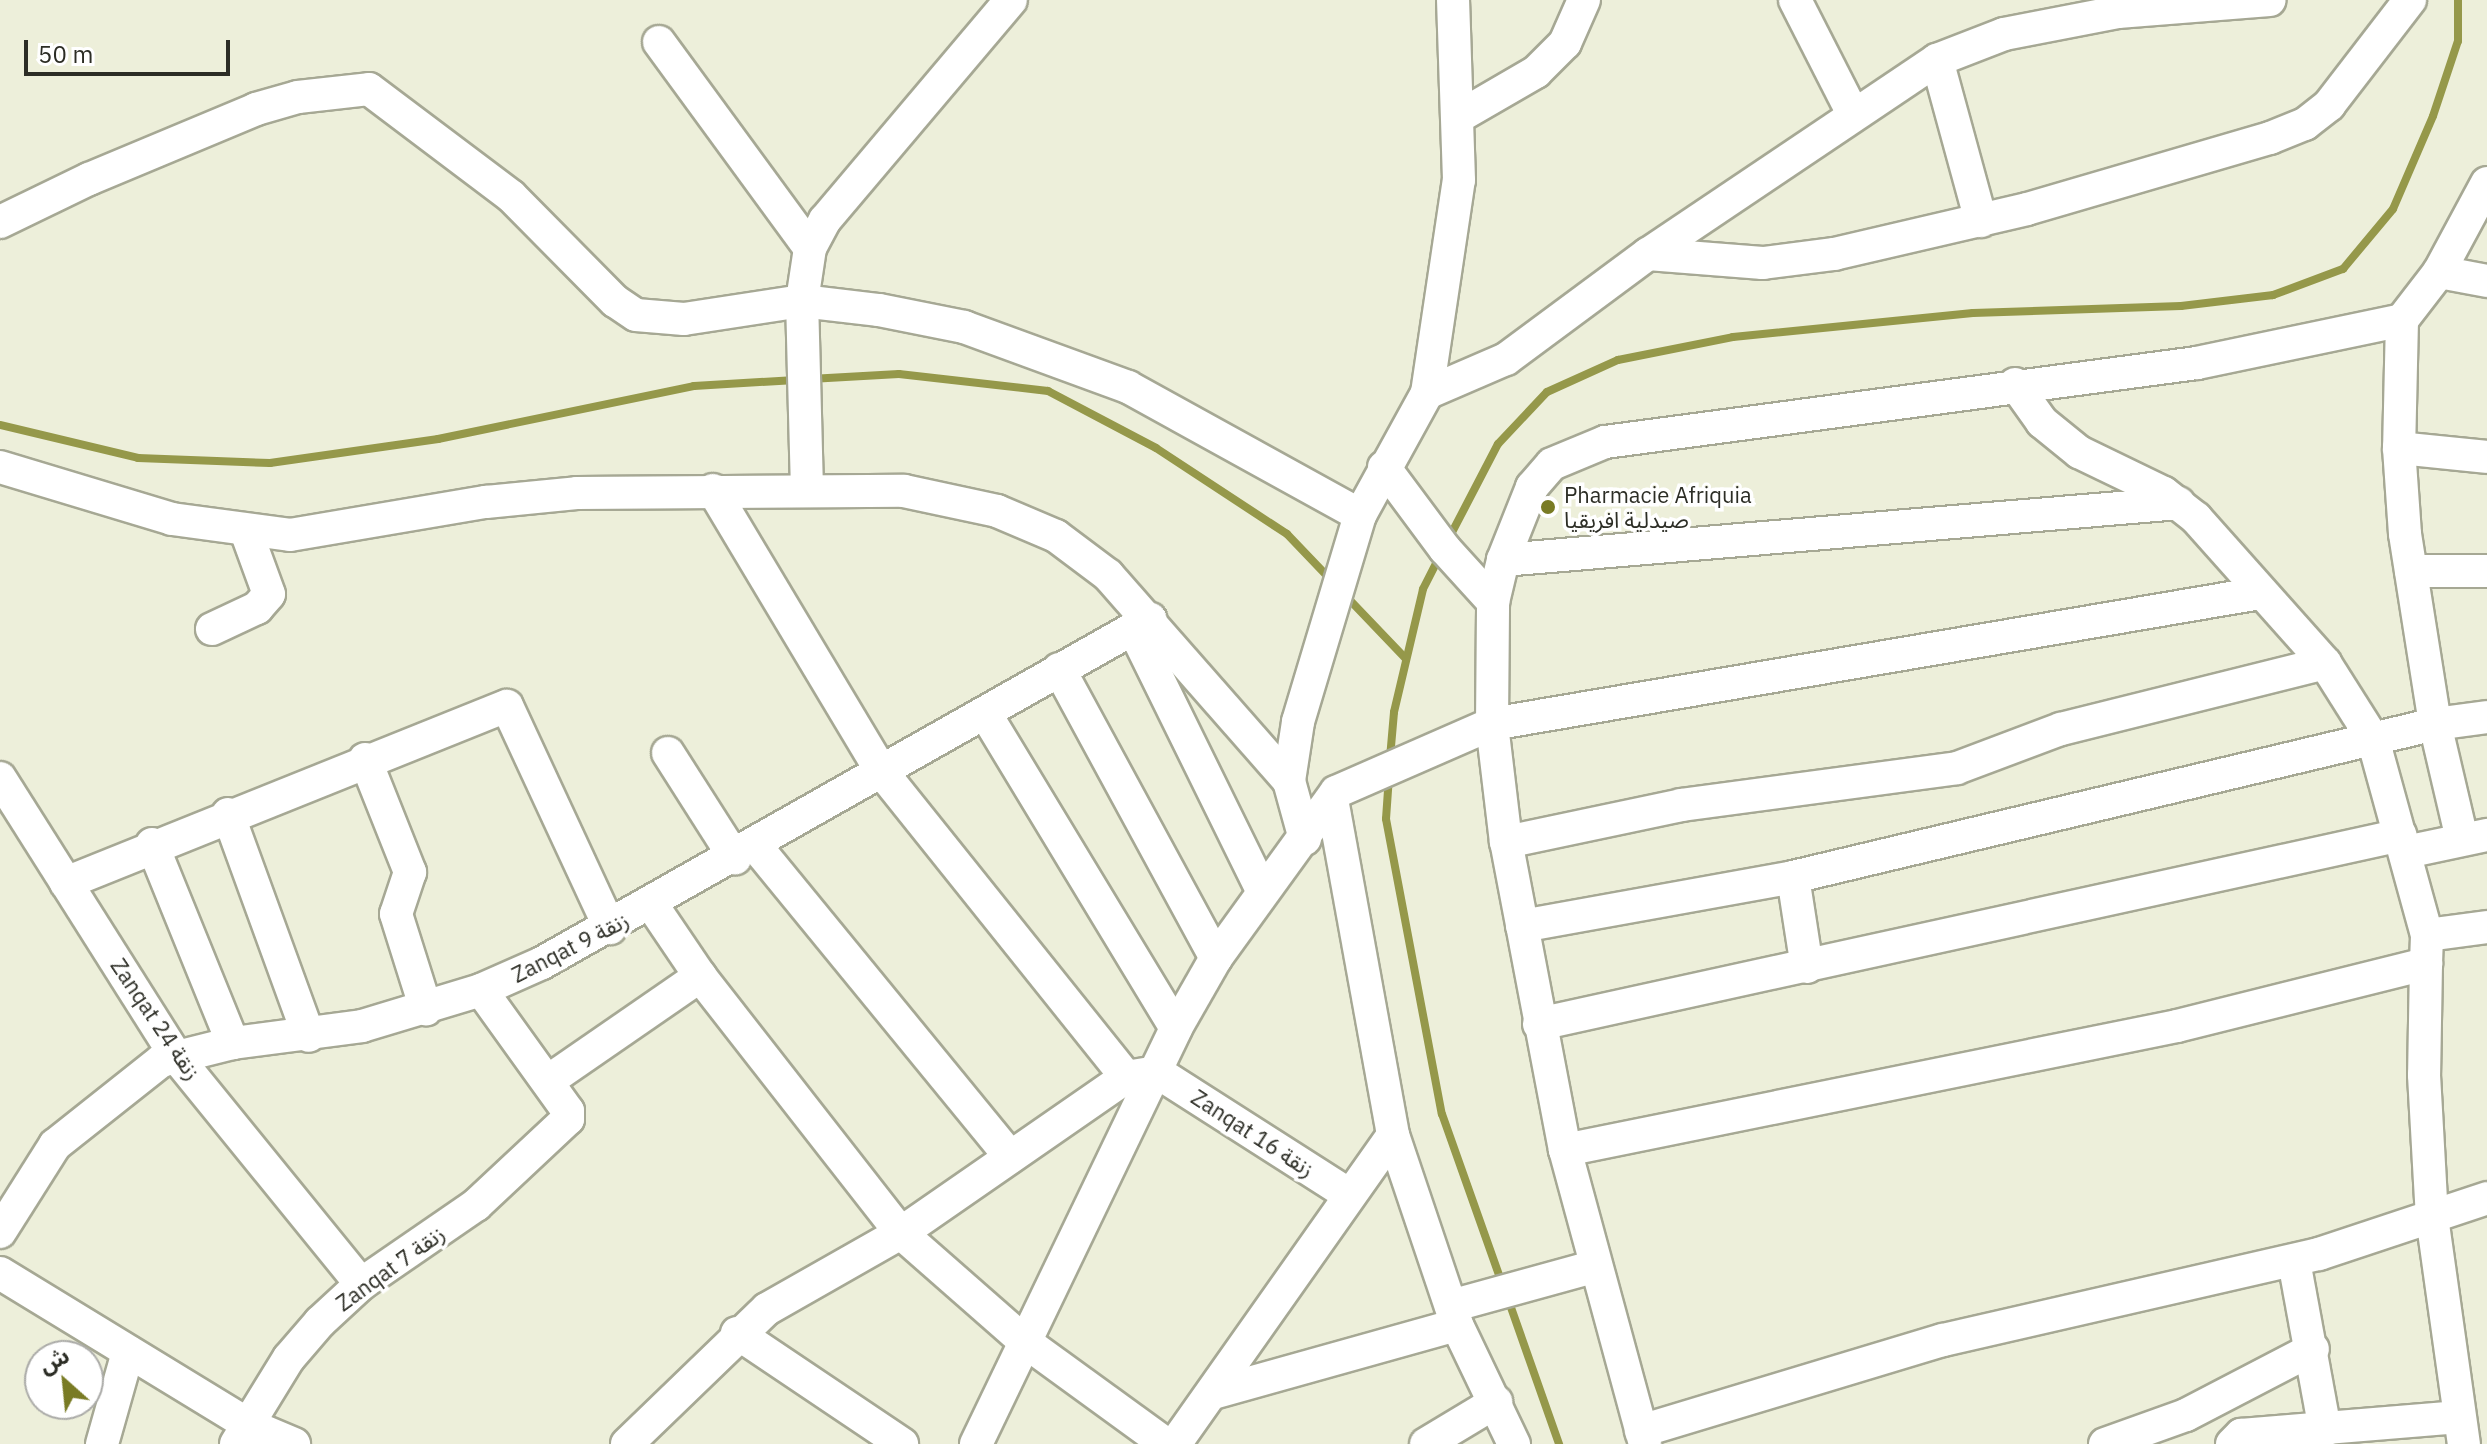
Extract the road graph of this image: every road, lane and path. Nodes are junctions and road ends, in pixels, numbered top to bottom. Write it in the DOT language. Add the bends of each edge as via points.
graph roads {
  1 [pos="1011,0"];
  2 [pos="1453,0"];
  3 [pos="1584,0"];
  4 [pos="1795,0"];
  5 [pos="2270,0"];
  6 [pos="2410,0"];
  7 [pos="2043,13"];
  8 [pos="659,42"];
  9 [pos="1937,60"];
  10 [pos="1853,114"];
  11 [pos="1460,116"];
  12 [pos="2487,183"];
  13 [pos="1981,221"];
  14 [pos="0,222"];
  15 [pos="810,248"];
  16 [pos="1648,254"];
  17 [pos="2439,272"];
  18 [pos="2487,281"];
  19 [pos="802,301"];
  20 [pos="2402,320"];
  21 [pos="2015,384"];
  22 [pos="1427,393"];
  23 [pos="2399,448"];
  24 [pos="2487,457"];
  25 [pos="0,467"];
  26 [pos="1384,467"];
  27 [pos="713,490"];
  28 [pos="807,490"];
  29 [pos="2179,503"];
  30 [pos="1360,515"];
  31 [pos="246,531"];
  32 [pos="1503,560"];
  33 [pos="2411,571"];
  34 [pos="2487,571"];
  35 [pos="2260,593"];
  36 [pos="1493,602"];
  37 [pos="1142,624"];
  38 [pos="212,629"];
  39 [pos="2325,663"];
  40 [pos="1059,669"];
  41 [pos="985,713"];
  42 [pos="2487,717"];
  43 [pos="1492,724"];
  44 [pos="2435,724"];
  45 [pos="2373,739"];
  46 [pos="668,753"];
  47 [pos="365,759"];
  48 [pos="882,772"];
  49 [pos="1289,781"];
  50 [pos="1334,795"];
  51 [pos="5,797"];
  52 [pos="228,814"];
  53 [pos="2475,837"];
  54 [pos="1305,839"];
  55 [pos="1506,842"];
  56 [pos="152,844"];
  57 [pos="2404,844"];
  58 [pos="745,851"];
  59 [pos="1793,877"];
  60 [pos="66,883"];
  61 [pos="1263,892"];
  62 [pos="652,905"];
  63 [pos="1522,926"];
  64 [pos="2487,927"];
  65 [pos="610,928"];
  66 [pos="2426,949"];
  67 [pos="1216,958"];
  68 [pos="1807,967"];
  69 [pos="700,976"];
  70 [pos="481,990"];
  71 [pos="426,1009"];
  72 [pos="1539,1024"];
  73 [pos="1176,1028"];
  74 [pos="309,1036"];
  75 [pos="233,1043"];
  76 [pos="175,1055"];
  77 [pos="1142,1074"];
  78 [pos="548,1081"];
  79 [pos="1393,1135"];
  80 [pos="1565,1150"];
  81 [pos="1010,1157"];
  82 [pos="1349,1195"];
  83 [pos="2487,1198"];
  84 [pos="2432,1217"];
  85 [pos="0,1232"];
  86 [pos="901,1233"];
  87 [pos="2294,1261"];
  88 [pos="1593,1267"];
  89 [pos="0,1273"];
  90 [pos="361,1284"];
  91 [pos="1454,1316"];
  92 [pos="737,1333"];
  93 [pos="1024,1341"];
  94 [pos="2313,1349"];
  95 [pos="128,1352"];
  96 [pos="1213,1393"];
  97 [pos="1496,1402"];
  98 [pos="2325,1430"];
  99 [pos="2461,1430"];
  100 [pos="242,1434"];
  101 [pos="1643,1438"];
  102 [pos="102,1444"];
  103 [pos="294,1444"];
  104 [pos="627,1444"];
  105 [pos="902,1444"];
  106 [pos="976,1444"];
  107 [pos="1166,1444"];
  108 [pos="1175,1444"];
  109 [pos="1426,1444"];
  110 [pos="1514,1444"];
  111 [pos="2105,1444"];
  112 [pos="2232,1444"];
  1 -- 15 [label="street" via="825,220"];
  2 -- 11 [label="street"];
  3 -- 11 [label="street" via="1565,43 1536,72"];
  4 -- 10 [label="street"];
  5 -- 7 [label="street"];
  6 -- 13 [label="street" via="2329,105 2305,124"];
  7 -- 9 [label="street"];
  8 -- 15 [label="street"];
  9 -- 10 [label="street"];
  9 -- 13 [label="street"];
  10 -- 16 [label="street"];
  11 -- 22 [label="street" via="1459,180"];
  12 -- 17 [label="street"];
  13 -- 16 [label="street" via="1796,260 1723,262"];
  14 -- 19 [label="street" via="256,109 298,97 369,89 511,196 615,301 636,315 684,319"];
  15 -- 19 [label="street"];
  16 -- 22 [label="street" via="1506,359"];
  17 -- 18 [label="street"];
  17 -- 20 [label="street"];
  19 -- 28 [label="street"];
  19 -- 30 [label="street" via="964,327 1038,351 1128,387"];
  20 -- 21 [label="street" via="2197,363"];
  20 -- 23 [label="street"];
  21 -- 29 [label="street" via="2042,422 2079,452"];
  21 -- 32 [label="street" via="1575,450 1552,464 1532,487"];
  22 -- 26 [label="street"];
  23 -- 24 [label="street"];
  23 -- 33 [label="street"];
  25 -- 31 [label="street" via="112,504"];
  26 -- 30 [label="street"];
  26 -- 36 [label="street" via="1445,549"];
  27 -- 28 [label="street"];
  27 -- 31 [label="street" via="577,493 486,502 343,530 290,535"];
  27 -- 48 [label="street, Zanqat 16 زنقة"];
  28 -- 37 [label="street" via="904,491 997,511 1056,536 1108,575"];
  29 -- 32 [label="street"];
  29 -- 35 [label="street"];
  30 -- 49 [label="street" via="1298,722"];
  31 -- 38 [label="street" via="269,594 257,608"];
  32 -- 36 [label="street"];
  33 -- 34 [label="street"];
  33 -- 44 [label="street"];
  35 -- 39 [label="street"];
  35 -- 43 [label="street"];
  36 -- 43 [label="street"];
  37 -- 40 [label="street, Zanqat 9 زنقة"];
  37 -- 49 [label="street"];
  37 -- 61 [label="street"];
  39 -- 45 [label="street"];
  39 -- 55 [label="street" via="2061,729 1957,768 1681,805"];
  40 -- 41 [label="street, Zanqat 9 زنقة"];
  40 -- 67 [label="street"];
  41 -- 48 [label="street, Zanqat 9 زنقة"];
  41 -- 73 [label="street"];
  42 -- 44 [label="street"];
  43 -- 50 [label="street"];
  43 -- 55 [label="street"];
  44 -- 45 [label="street"];
  44 -- 53 [label="street"];
  45 -- 57 [label="street"];
  45 -- 59 [label="street"];
  46 -- 58 [label="street"];
  47 -- 52 [label="street"];
  47 -- 65 [label="street" via="507,706"];
  47 -- 71 [label="street" via="410,872 396,914"];
  48 -- 58 [label="street, Zanqat 9 زنقة"];
  48 -- 77 [label="street, Zanqat 16 زنقة"];
  49 -- 54 [label="street"];
  50 -- 54 [label="street"];
  50 -- 79 [label="street"];
  51 -- 60 [label="street, Zanqat 24 زنقة"];
  52 -- 56 [label="street"];
  52 -- 74 [label="street"];
  53 -- 57 [label="street"];
  54 -- 61 [label="street"];
  55 -- 63 [label="street"];
  56 -- 60 [label="street"];
  56 -- 75 [label="street"];
  57 -- 66 [label="street"];
  57 -- 68 [label="street"];
  58 -- 62 [label="street, Zanqat 9 زنقة"];
  58 -- 81 [label="street"];
  59 -- 63 [label="street"];
  59 -- 68 [label="street"];
  60 -- 76 [label="street, Zanqat 24 زنقة"];
  61 -- 67 [label="street"];
  62 -- 65 [label="street, Zanqat 9 زنقة"];
  62 -- 69 [label="street"];
  63 -- 72 [label="street"];
  64 -- 66 [label="street"];
  65 -- 70 [label="street, Zanqat 9 زنقة"];
  66 -- 80 [label="street" via="2100,1044"];
  66 -- 84 [label="street" via="2424,1075"];
  67 -- 73 [label="street"];
  68 -- 72 [label="street"];
  69 -- 78 [label="street"];
  69 -- 86 [label="street"];
  70 -- 71 [label="street, Zanqat 9 زنقة"];
  70 -- 78 [label="street"];
  71 -- 74 [label="street, Zanqat 9 زنقة"];
  72 -- 80 [label="street"];
  73 -- 77 [label="street"];
  74 -- 75 [label="street, Zanqat 9 زنقة"];
  75 -- 76 [label="street, Zanqat 9 زنقة"];
  76 -- 85 [label="street, Zanqat 9 زنقة" via="145,1072 55,1145"];
  76 -- 90 [label="street, Zanqat 24 زنقة"];
  77 -- 81 [label="street"];
  77 -- 82 [label="street, Zanqat 16 زنقة"];
  77 -- 93 [label="street"];
  78 -- 90 [label="street, Zanqat 7 زنقة" via="569,1115 476,1205"];
  79 -- 82 [label="street"];
  79 -- 91 [label="street"];
  80 -- 88 [label="street"];
  81 -- 86 [label="street"];
  82 -- 96 [label="street"];
  83 -- 84 [label="street"];
  84 -- 87 [label="street"];
  84 -- 99 [label="street"];
  86 -- 92 [label="street" via="767,1309"];
  86 -- 93 [label="street"];
  87 -- 94 [label="street"];
  87 -- 101 [label="street" via="1943,1340"];
  88 -- 91 [label="street" via="1490,1295"];
  88 -- 101 [label="street"];
  89 -- 95 [label="street"];
  90 -- 100 [label="street, Zanqat 7 زنقة" via="289,1358"];
  91 -- 96 [label="street"];
  91 -- 97 [label="street"];
  92 -- 104 [label="street"];
  92 -- 105 [label="street"];
  93 -- 106 [label="street"];
  93 -- 107 [label="street"];
  94 -- 98 [label="street"];
  94 -- 111 [label="street" via="2186,1415"];
  95 -- 100 [label="street"];
  95 -- 102 [label="street"];
  96 -- 108 [label="street"];
  97 -- 109 [label="street"];
  97 -- 110 [label="street"];
  98 -- 99 [label="street"];
  98 -- 112 [label="street" via="2241,1435"];
  100 -- 103 [label="street"];
}
